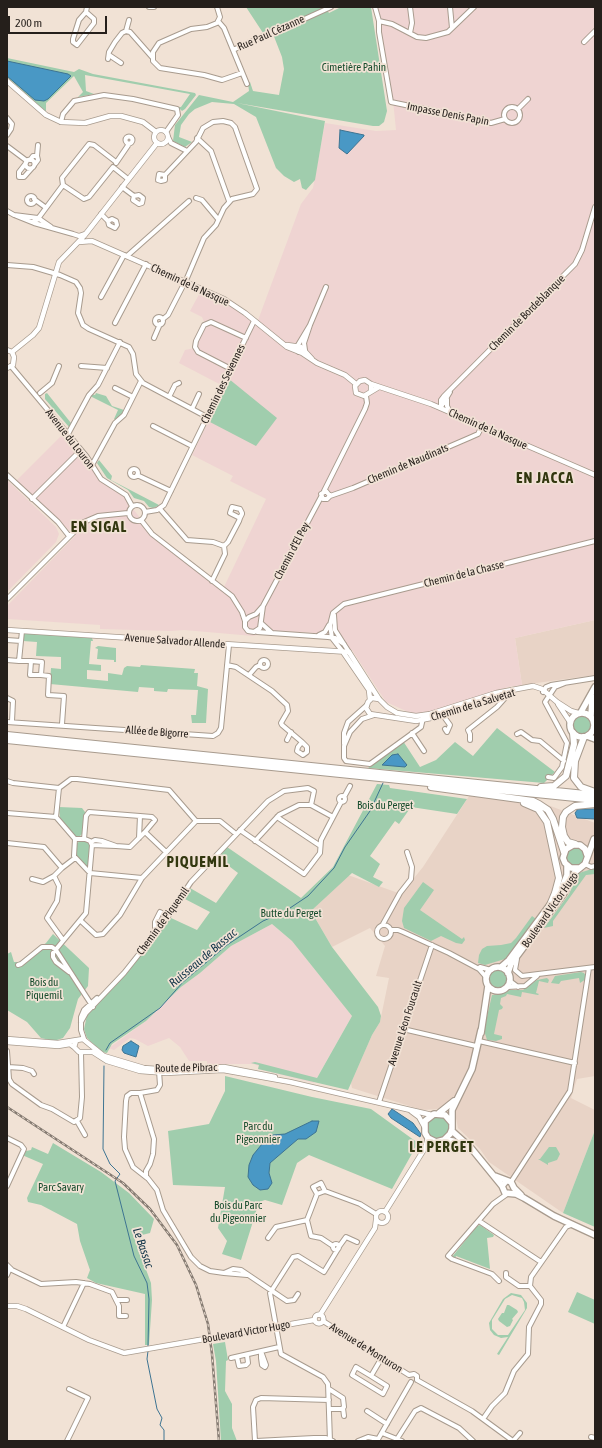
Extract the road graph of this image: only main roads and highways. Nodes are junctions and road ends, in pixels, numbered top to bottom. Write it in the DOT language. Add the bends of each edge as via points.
graph roads {
  1 [pos="595,687"];
  2 [pos="592,695"];
  3 [pos="579,712"];
  4 [pos="591,716"];
  5 [pos="594,731"];
  6 [pos="573,733"];
  7 [pos="7,735"];
  8 [pos="586,737"];
  9 [pos="595,739"];
  10 [pos="7,740"];
  11 [pos="386,779"];
  12 [pos="509,787"];
  13 [pos="595,792"];
  14 [pos="595,795"];
  15 [pos="511,799"];
  16 [pos="595,800"];
  17 [pos="595,804"];
  18 [pos="595,839"];
  19 [pos="577,845"];
  20 [pos="564,852"];
  21 [pos="587,856"];
  22 [pos="567,866"];
  23 [pos="582,866"];
  24 [pos="550,905"];
  25 [pos="501,968"];
  26 [pos="508,973"];
  27 [pos="488,986"];
  28 [pos="494,990"];
  29 [pos="487,999"];
  30 [pos="464,1087"];
  31 [pos="439,1114"];
  32 [pos="451,1122"];
  33 [pos="452,1131"];
  34 [pos="444,1140"];
  35 [pos="472,1150"];
  36 [pos="494,1176"];
  37 [pos="509,1182"];
  38 [pos="507,1190"];
  39 [pos="595,1235"];
  1 -- 2 [label="main road"];
  2 -- 3 [label="main road"];
  2 -- 4 [label="main road"];
  3 -- 4 [label="main road"];
  3 -- 6 [label="main road" via="570,722"];
  4 -- 5 [label="main road" via="595,721"];
  5 -- 8 [label="main road"];
  6 -- 8 [label="main road"];
  6 -- 12 [label="highway" via="573,749 563,780 549,787"];
  7 -- 12 [label="highway"];
  8 -- 9 [label="main road"];
  8 -- 13 [label="highway" via="575,760 574,778 581,787"];
  10 -- 11 [label="highway"];
  11 -- 15 [label="highway"];
  11 -- 16 [label="highway"];
  12 -- 14 [label="highway"];
  15 -- 20 [label="highway" via="533,802 548,810 556,825"];
  15 -- 24 [label="highway" via="538,809 547,822 559,878"];
  17 -- 19 [label="highway" via="574,806 563,817 564,836 568,842"];
  18 -- 19 [label="main road"];
  18 -- 21 [label="main road"];
  19 -- 20 [label="main road" via="568,847"];
  19 -- 21 [label="main road" via="585,849"];
  20 -- 22 [label="main road"];
  21 -- 23 [label="main road"];
  22 -- 23 [label="main road"];
  22 -- 24 [label="main road, Boulevard Victor Hugo" via="564,884"];
  23 -- 26 [label="main road, Boulevard Victor Hugo" via="575,872 562,897 511,964"];
  24 -- 25 [label="main road, Boulevard Victor Hugo"];
  25 -- 26 [label="main road"];
  25 -- 27 [label="main road" via="491,970 486,977"];
  26 -- 28 [label="main road" via="510,981 507,987"];
  27 -- 28 [label="main road"];
  27 -- 29 [label="main road"];
  28 -- 29 [label="main road"];
  29 -- 30 [label="main road" via="475,1058"];
  30 -- 31 [label="main road"];
  30 -- 32 [label="main road" via="452,1110"];
  31 -- 32 [label="main road" via="445,1115"];
  31 -- 34 [label="main road" via="432,1115 424,1126 428,1138 436,1142"];
  32 -- 33 [label="main road"];
  33 -- 34 [label="main road"];
  33 -- 35 [label="main road"];
  34 -- 35 [label="main road" via="453,1141"];
  35 -- 36 [label="main road"];
  36 -- 37 [label="main road"];
  36 -- 38 [label="main road"];
  37 -- 38 [label="main road"];
  37 -- 38 [label="main road"];
  38 -- 39 [label="main road"];
}
